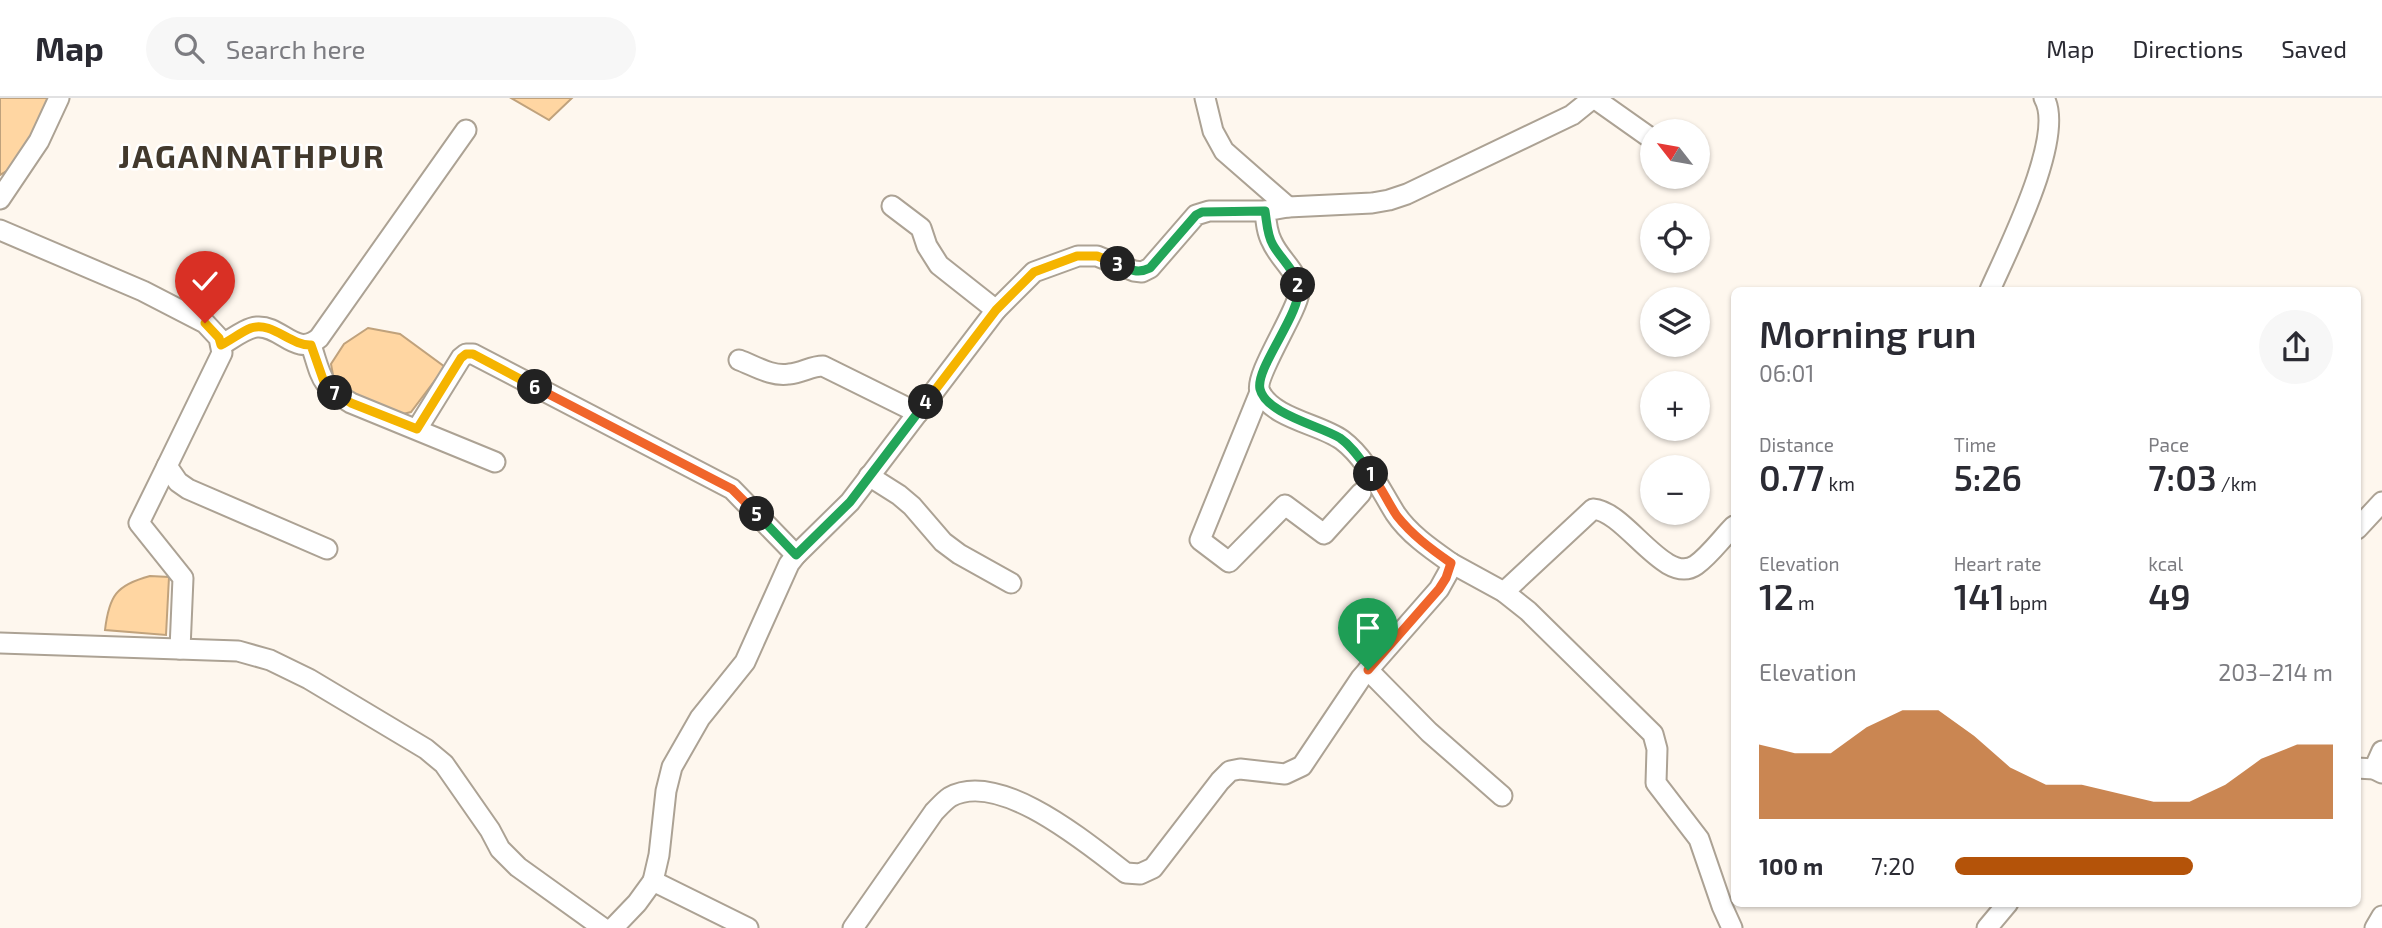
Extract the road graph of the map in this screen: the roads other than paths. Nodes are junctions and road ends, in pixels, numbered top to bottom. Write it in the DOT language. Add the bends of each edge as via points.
graph roads {
  1 [pos="59,98"];
  2 [pos="1205,98"];
  3 [pos="2044,98"];
  4 [pos="1583,100"];
  5 [pos="466,130"];
  6 [pos="1640,132"];
  7 [pos="0,199"];
  8 [pos="892,206"];
  9 [pos="1289,207"];
  10 [pos="1265,211"];
  11 [pos="0,230"];
  12 [pos="1991,287"];
  13 [pos="996,310"];
  14 [pos="221,345"];
  15 [pos="311,345"];
  16 [pos="739,360"];
  17 [pos="1260,392"];
  18 [pos="918,413"];
  19 [pos="417,429"];
  20 [pos="495,461"];
  21 [pos="167,466"];
  22 [pos="869,477"];
  23 [pos="1361,493"];
  24 [pos="2382,502"];
  25 [pos="2361,525"];
  26 [pos="1731,529"];
  27 [pos="327,549"];
  28 [pos="796,555"];
  29 [pos="1451,563"];
  30 [pos="1011,583"];
  31 [pos="1504,592"];
  32 [pos="0,643"];
  33 [pos="180,649"];
  34 [pos="1368,670"];
  35 [pos="2382,751"];
  36 [pos="2371,770"];
  37 [pos="1502,796"];
  38 [pos="653,881"];
  39 [pos="2005,907"];
  40 [pos="2382,916"];
  41 [pos="603,928"];
  42 [pos="613,928"];
  43 [pos="748,928"];
  44 [pos="853,928"];
  45 [pos="1732,928"];
  46 [pos="1987,928"];
  47 [pos="2375,928"];
  1 -- 7 [label="street" via="39,141"];
  2 -- 9 [label="street" via="1213,131 1224,151"];
  3 -- 12 [label="street" via="2047,139 2039,177"];
  4 -- 6 [label="street"];
  4 -- 9 [label="street" via="1572,115 1398,197 1371,203"];
  5 -- 15 [label="street"];
  8 -- 13 [label="street" via="921,228 939,265"];
  9 -- 10 [label="street"];
  10 -- 13 [label="street" via="1196,215 1142,272 1097,256 1077,256 1034,272"];
  10 -- 17 [label="street" via="1268,235 1295,276 1299,291"];
  11 -- 14 [label="street" via="143,291 205,323"];
  13 -- 18 [label="street"];
  14 -- 15 [label="street" via="260,327"];
  14 -- 21 [label="street" via="222,353"];
  15 -- 19 [label="street" via="324,382 332,391"];
  16 -- 18 [label="street" via="773,374 823,366"];
  17 -- 23 [label="street" via="1200,540 1229,562 1285,505 1324,534"];
  17 -- 29 [label="street" via="1301,423 1349,446 1396,514"];
  18 -- 22 [label="street"];
  19 -- 20 [label="street"];
  19 -- 28 [label="street" via="461,358 473,354 732,489"];
  21 -- 27 [label="street" via="188,489"];
  21 -- 33 [label="street" via="139,523 183,578"];
  22 -- 28 [label="street"];
  22 -- 30 [label="street" via="906,501 958,554"];
  24 -- 25 [label="street"];
  26 -- 31 [label="street" via="1696,565 1676,569 1608,513 1593,509"];
  28 -- 38 [label="street" via="745,662 700,718 672,767"];
  29 -- 31 [label="street"];
  29 -- 34 [label="street" via="1439,589"];
  31 -- 45 [label="street" via="1653,734 1656,783 1699,839"];
  32 -- 33 [label="street"];
  33 -- 41 [label="street" via="238,651 270,660 426,749 444,764 500,849"];
  34 -- 37 [label="street"];
  34 -- 44 [label="street" via="1302,766 1285,774 1230,771 1153,868 1140,874 1126,873 1033,807 993,794 962,793 934,812"];
  35 -- 36 [label="street"];
  38 -- 42 [label="street"];
  38 -- 43 [label="street"];
  39 -- 46 [label="street"];
  40 -- 47 [label="street"];
}
